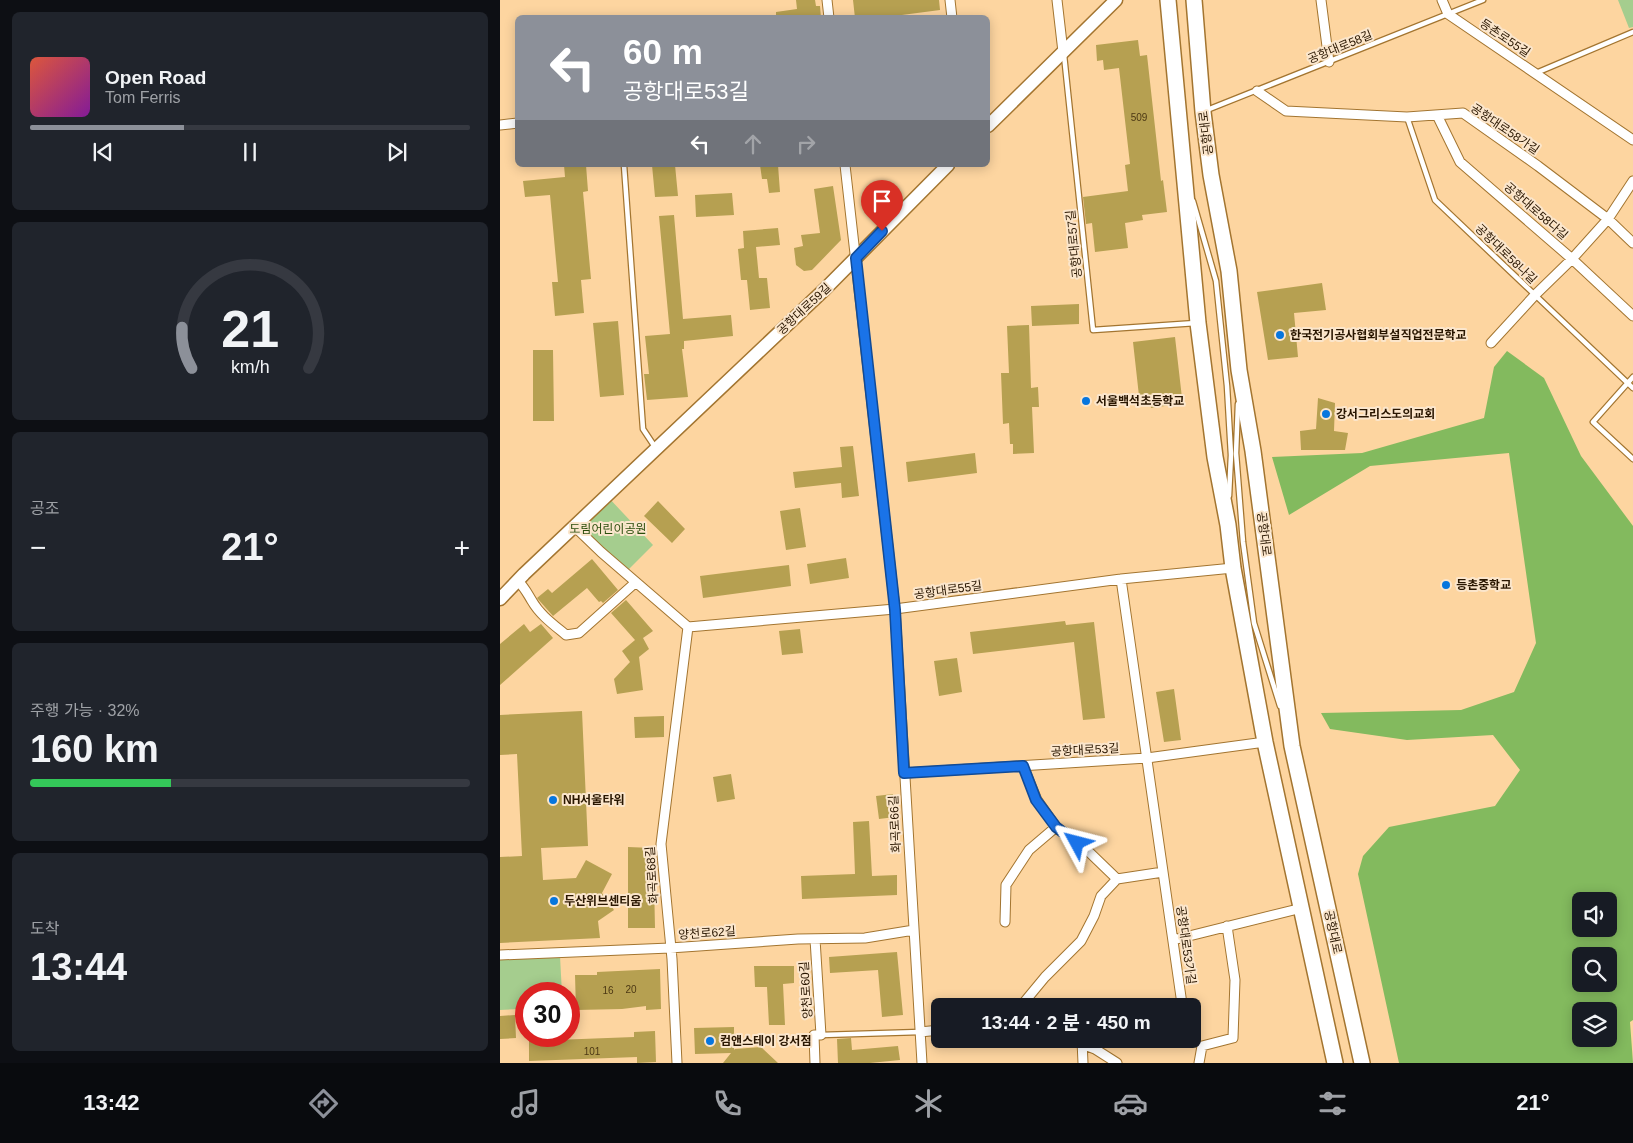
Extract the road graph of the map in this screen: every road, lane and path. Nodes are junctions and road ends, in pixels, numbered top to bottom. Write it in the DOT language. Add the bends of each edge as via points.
graph roads {
  1 [pos="827,0"];
  2 [pos="950,0"];
  3 [pos="1057,0"];
  4 [pos="1116,0"];
  5 [pos="1168,0"];
  6 [pos="1194,0"];
  7 [pos="1321,0"];
  8 [pos="1442,0"];
  9 [pos="1483,0"];
  10 [pos="1448,14"];
  11 [pos="829,15"];
  12 [pos="952,15"];
  13 [pos="1633,32"];
  14 [pos="1063,52"];
  15 [pos="1329,62"];
  16 [pos="1535,74"];
  17 [pos="1257,91"];
  18 [pos="1203,112"];
  19 [pos="1437,114"];
  20 [pos="1407,118"];
  21 [pos="515,123"];
  22 [pos="990,124"];
  23 [pos="500,125"];
  24 [pos="1633,140"];
  25 [pos="1182,163"];
  26 [pos="624,167"];
  27 [pos="845,167"];
  28 [pos="946,167"];
  29 [pos="1633,181"];
  30 [pos="1608,219"];
  31 [pos="1633,243"];
  32 [pos="856,258"];
  33 [pos="1572,259"];
  34 [pos="1535,295"];
  35 [pos="1633,316"];
  36 [pos="1198,323"];
  37 [pos="1491,343"];
  38 [pos="1239,370"];
  39 [pos="1633,376"];
  40 [pos="1627,383"];
  41 [pos="1633,388"];
  42 [pos="656,448"];
  43 [pos="1633,459"];
  44 [pos="1228,525"];
  45 [pos="574,526"];
  46 [pos="1233,568"];
  47 [pos="1121,579"];
  48 [pos="518,581"];
  49 [pos="636,582"];
  50 [pos="500,599"];
  51 [pos="895,610"];
  52 [pos="688,627"];
  53 [pos="1266,742"];
  54 [pos="1292,746"];
  55 [pos="1147,758"];
  56 [pos="1023,766"];
  57 [pos="904,773"];
  58 [pos="1056,827"];
  59 [pos="1163,872"];
  60 [pos="1117,878"];
  61 [pos="1302,908"];
  62 [pos="1005,922"];
  63 [pos="1227,926"];
  64 [pos="914,930"];
  65 [pos="814,939"];
  66 [pos="1173,940"];
  67 [pos="670,948"];
  68 [pos="500,955"];
  69 [pos="1027,998"];
  70 [pos="1181,998"];
  71 [pos="931,1031"];
  72 [pos="920,1032"];
  73 [pos="821,1035"];
  74 [pos="1083,1048"];
  75 [pos="1093,1048"];
  76 [pos="677,1063"];
  77 [pos="815,1063"];
  78 [pos="922,1063"];
  79 [pos="1084,1063"];
  80 [pos="1117,1063"];
  81 [pos="1199,1063"];
  82 [pos="1335,1063"];
  83 [pos="1362,1063"];
  1 -- 11 [label="street"];
  2 -- 12 [label="street"];
  3 -- 14 [label="street"];
  4 -- 14 [label="main road"];
  5 -- 25 [label="main road, 공항대로"];
  6 -- 18 [label="main road, 공항대로"];
  7 -- 15 [label="street"];
  8 -- 10 [label="street"];
  9 -- 10 [label="lane, 공항대로58길"];
  10 -- 15 [label="lane, 공항대로58길"];
  10 -- 16 [label="street, 등촌로55길"];
  13 -- 16 [label="lane, 등촌로55길"];
  14 -- 22 [label="main road"];
  14 -- 36 [label="lane, 공항대로57길" via="1093,330"];
  15 -- 17 [label="lane, 공항대로58길"];
  16 -- 24 [label="street, 등촌로55길"];
  17 -- 18 [label="lane, 공항대로58길"];
  17 -- 20 [label="street, 공항대로58가길" via="1286,111"];
  18 -- 38 [label="main road, 공항대로" via="1229,271"];
  19 -- 20 [label="street, 공항대로58가길"];
  19 -- 30 [label="street, 공항대로58가길" via="1463,113"];
  19 -- 33 [label="street, 공항대로58다길" via="1460,162"];
  20 -- 34 [label="lane, 공항대로58나길" via="1435,200"];
  21 -- 23 [label="street"];
  25 -- 36 [label="main road, 공항대로"];
  25 -- 44 [label="lane" via="1216,282 1231,455"];
  26 -- 42 [label="lane" via="643,429"];
  27 -- 32 [label="street, 화곡로66길"];
  28 -- 32 [label="main road, 공항대로59길"];
  29 -- 30 [label="street"];
  30 -- 31 [label="street, 공항대로58가길"];
  30 -- 33 [label="street"];
  32 -- 42 [label="main road, 공항대로59길"];
  32 -- 51 [label="street, 화곡로66길"];
  33 -- 34 [label="street"];
  33 -- 35 [label="street, 공항대로58다길"];
  34 -- 37 [label="street"];
  34 -- 40 [label="lane, 공항대로58나길"];
  36 -- 44 [label="main road, 공항대로" via="1215,456"];
  38 -- 54 [label="main road, 공항대로" via="1253,451"];
  38 -- 54 [label="lane" via="1236,453 1240,515 1254,623"];
  39 -- 40 [label="lane"];
  40 -- 41 [label="lane, 공항대로58나길"];
  40 -- 43 [label="lane" via="1593,422"];
  42 -- 45 [label="main road, 공항대로59길"];
  44 -- 46 [label="main road, 공항대로"];
  45 -- 48 [label="main road, 공항대로59길"];
  45 -- 49 [label="street"];
  46 -- 47 [label="street, 공항대로55길"];
  46 -- 53 [label="main road, 공항대로"];
  47 -- 51 [label="street, 공항대로55길"];
  47 -- 55 [label="street"];
  48 -- 49 [label="street" via="548,620 566,635 579,633"];
  48 -- 50 [label="main road, 공항대로59길"];
  49 -- 52 [label="street"];
  51 -- 52 [label="street, 공항대로55길"];
  51 -- 57 [label="street, 화곡로66길"];
  52 -- 67 [label="street, 화곡로68길" via="661,844"];
  53 -- 55 [label="street, 공항대로53길"];
  53 -- 61 [label="main road, 공항대로"];
  54 -- 83 [label="main road, 공항대로"];
  55 -- 56 [label="street, 공항대로53길"];
  55 -- 59 [label="street, 공항대로53가길"];
  56 -- 57 [label="street, 공항대로53길"];
  56 -- 58 [label="street" via="1036,800"];
  57 -- 64 [label="street, 화곡로66길"];
  58 -- 60 [label="street"];
  58 -- 62 [label="street" via="1029,850 1006,886"];
  59 -- 60 [label="street"];
  59 -- 66 [label="street, 공항대로53가길"];
  60 -- 69 [label="street" via="1101,896 1081,941"];
  61 -- 63 [label="street"];
  61 -- 82 [label="main road, 공항대로"];
  63 -- 66 [label="street"];
  63 -- 81 [label="street" via="1235,980 1233,1038 1202,1046"];
  64 -- 65 [label="street, 양천로62길" via="865,938"];
  64 -- 72 [label="street, 화곡로66길"];
  65 -- 67 [label="street, 양천로62길"];
  65 -- 73 [label="street, 양천로60길"];
  66 -- 70 [label="street, 공항대로53가길"];
  67 -- 68 [label="street, 양천로62길"];
  67 -- 76 [label="street, 화곡로68길"];
  71 -- 72 [label="street"];
  72 -- 73 [label="lane"];
  72 -- 78 [label="street, 화곡로66길"];
  73 -- 77 [label="street, 양천로60길" via="814,1035"];
  74 -- 79 [label="street"];
  75 -- 80 [label="street"];
}
